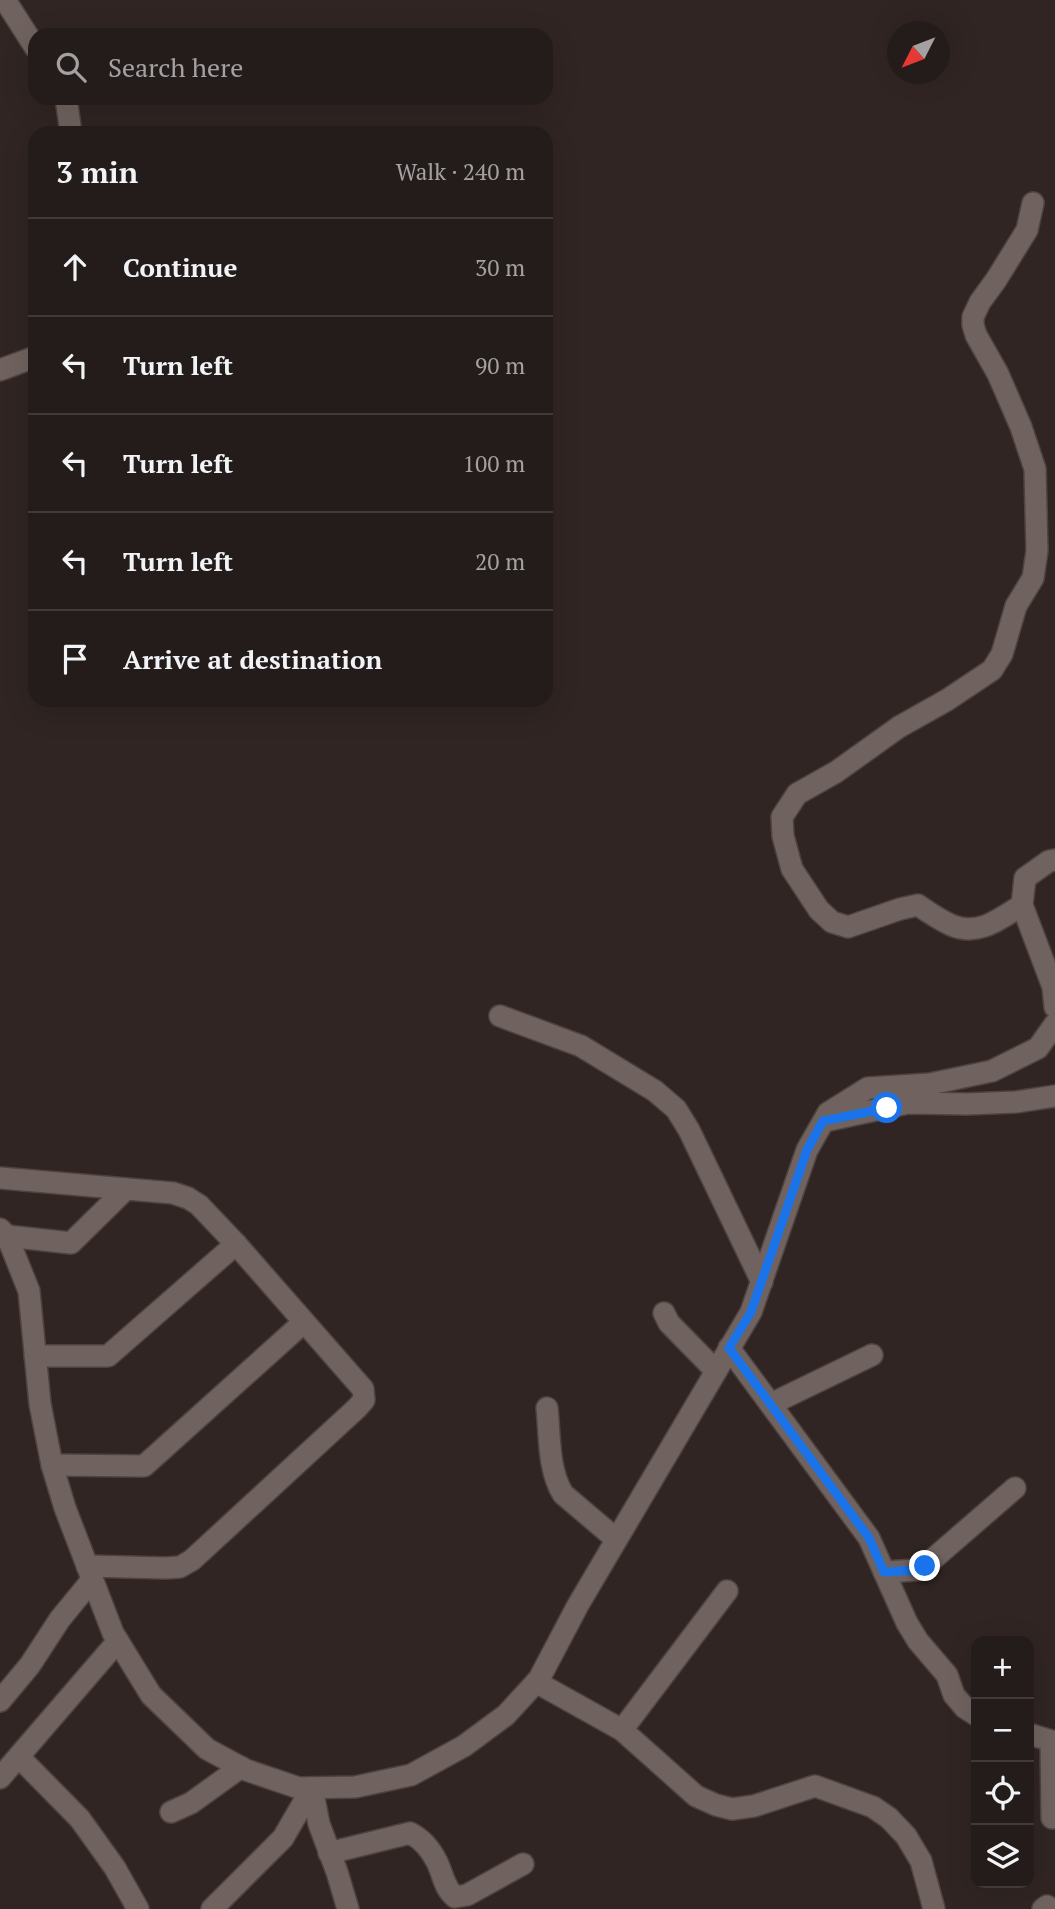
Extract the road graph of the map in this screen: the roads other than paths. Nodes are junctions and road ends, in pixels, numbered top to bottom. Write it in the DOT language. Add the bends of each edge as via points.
graph roads {
  1 [pos="5,0"];
  2 [pos="28,36"];
  3 [pos="67,105"];
  4 [pos="70,126"];
  5 [pos="1033,203"];
  6 [pos="28,360"];
  7 [pos="0,370"];
  8 [pos="1055,860"];
  9 [pos="1022,905"];
  10 [pos="1055,1007"];
  11 [pos="500,1016"];
  12 [pos="1055,1024"];
  13 [pos="1055,1096"];
  14 [pos="823,1121"];
  15 [pos="0,1178"];
  16 [pos="126,1189"];
  17 [pos="3,1233"];
  18 [pos="236,1244"];
  19 [pos="762,1282"];
  20 [pos="664,1313"];
  21 [pos="304,1322"];
  22 [pos="729,1348"];
  23 [pos="35,1356"];
  24 [pos="872,1356"];
  25 [pos="716,1371"];
  26 [pos="771,1404"];
  27 [pos="547,1408"];
  28 [pos="52,1465"];
  29 [pos="1015,1488"];
  30 [pos="616,1539"];
  31 [pos="884,1572"];
  32 [pos="90,1573"];
  33 [pos="727,1591"];
  34 [pos="118,1641"];
  35 [pos="536,1682"];
  36 [pos="0,1701"];
  37 [pos="971,1712"];
  38 [pos="622,1730"];
  39 [pos="1034,1736"];
  40 [pos="1053,1742"];
  41 [pos="19,1757"];
  42 [pos="241,1767"];
  43 [pos="0,1778"];
  44 [pos="312,1788"];
  45 [pos="171,1812"];
  46 [pos="1052,1818"];
  47 [pos="330,1853"];
  48 [pos="523,1864"];
  49 [pos="138,1909"];
  50 [pos="212,1909"];
  51 [pos="348,1909"];
  52 [pos="934,1909"];
  1 -- 2 [label="street"];
  3 -- 4 [label="street"];
  5 -- 9 [label="street" via="1027,230 973,317 976,335 998,374 1035,469 1037,551 1032,578 1016,606 1002,653 992,670 797,794 782,817 782,836 792,869 832,922 848,927 918,905 952,926 975,930"];
  6 -- 7 [label="street"];
  8 -- 9 [label="street" via="1025,877"];
  9 -- 10 [label="street" via="1053,987"];
  11 -- 19 [label="street" via="581,1046 676,1109"];
  12 -- 14 [label="street" via="1038,1048 992,1071 930,1084 867,1088"];
  13 -- 14 [label="street" via="1016,1102 908,1103"];
  14 -- 19 [label="street" via="807,1150"];
  15 -- 16 [label="street"];
  16 -- 17 [label="street" via="71,1242"];
  16 -- 18 [label="street" via="188,1198"];
  17 -- 23 [label="street" via="29,1291"];
  18 -- 21 [label="street"];
  18 -- 23 [label="street" via="108,1356"];
  19 -- 22 [label="street" via="751,1312"];
  20 -- 25 [label="street" via="668,1323"];
  21 -- 28 [label="street" via="144,1466"];
  21 -- 32 [label="street" via="363,1389 364,1400 192,1560 180,1567"];
  22 -- 25 [label="street"];
  22 -- 26 [label="street"];
  23 -- 28 [label="street"];
  24 -- 26 [label="street"];
  25 -- 30 [label="street"];
  26 -- 31 [label="street" via="869,1538"];
  27 -- 30 [label="street" via="558,1486"];
  28 -- 32 [label="street"];
  29 -- 31 [label="street" via="925,1566"];
  30 -- 35 [label="street"];
  31 -- 37 [label="street" via="918,1641"];
  32 -- 34 [label="street"];
  32 -- 36 [label="street" via="30,1665"];
  33 -- 38 [label="street"];
  34 -- 41 [label="street"];
  34 -- 42 [label="street" via="151,1695 207,1749"];
  35 -- 38 [label="street"];
  35 -- 44 [label="street" via="496,1723 411,1775 355,1787"];
  38 -- 52 [label="street" via="696,1796 716,1805 732,1809 754,1806 815,1786 873,1807 898,1827 921,1860"];
  39 -- 40 [label="street"];
  40 -- 46 [label="street"];
  41 -- 43 [label="street"];
  41 -- 49 [label="street" via="80,1819"];
  42 -- 44 [label="street" via="299,1788"];
  42 -- 45 [label="street"];
  44 -- 47 [label="street"];
  44 -- 50 [label="street" via="283,1838"];
  47 -- 48 [label="street" via="410,1833 425,1844 455,1897"];
  47 -- 51 [label="street"];
}
